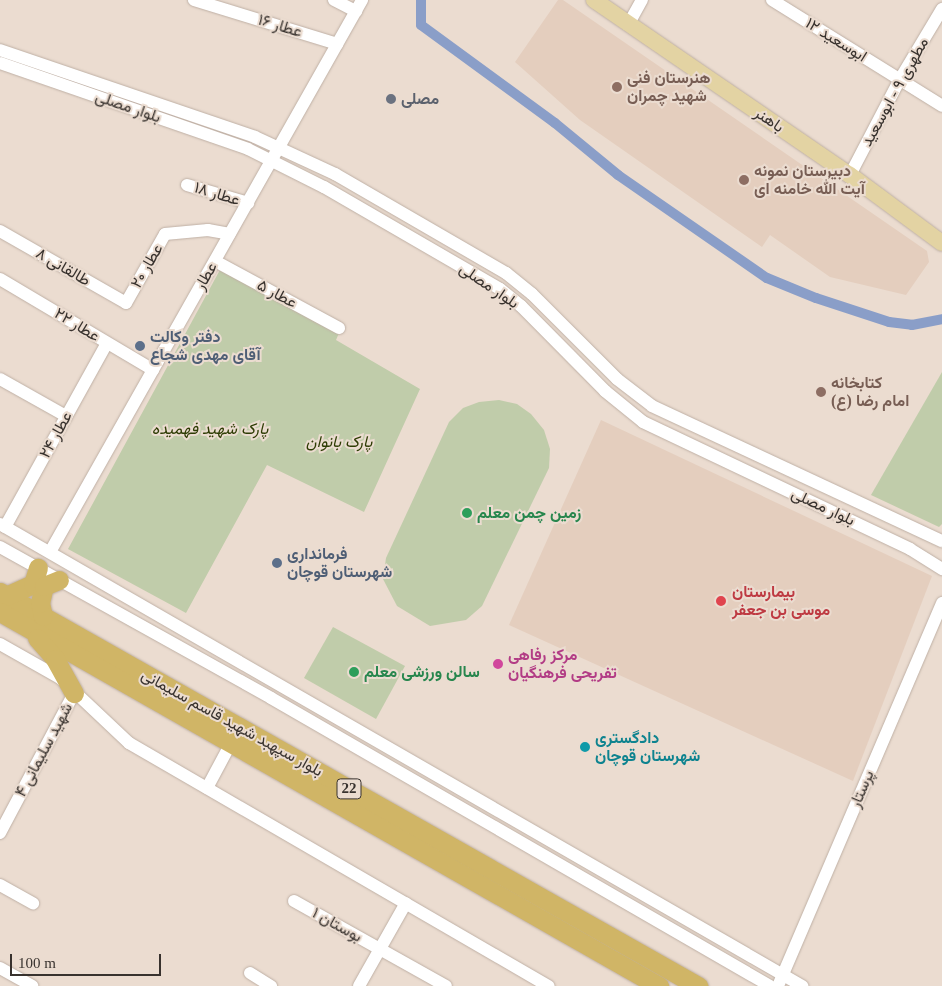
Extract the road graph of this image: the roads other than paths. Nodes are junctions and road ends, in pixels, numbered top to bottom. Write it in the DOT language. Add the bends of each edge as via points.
graph roads {
  1 [pos="194,0"];
  2 [pos="334,0"];
  3 [pos="594,0"];
  4 [pos="642,0"];
  5 [pos="772,0"];
  6 [pos="359,6"];
  7 [pos="942,9"];
  8 [pos="628,25"];
  9 [pos="337,44"];
  10 [pos="0,50"];
  11 [pos="0,63"];
  12 [pos="900,79"];
  13 [pos="942,106"];
  14 [pos="279,148"];
  15 [pos="272,161"];
  16 [pos="850,175"];
  17 [pos="187,185"];
  18 [pos="248,204"];
  19 [pos="0,231"];
  20 [pos="230,234"];
  21 [pos="942,243"];
  22 [pos="215,261"];
  23 [pos="0,279"];
  24 [pos="126,303"];
  25 [pos="339,328"];
  26 [pos="107,343"];
  27 [pos="153,370"];
  28 [pos="0,379"];
  29 [pos="66,416"];
  30 [pos="2,525"];
  31 [pos="918,532"];
  32 [pos="942,541"];
  33 [pos="0,547"];
  34 [pos="910,549"];
  35 [pos="50,552"];
  36 [pos="942,554"];
  37 [pos="38,568"];
  38 [pos="942,569"];
  39 [pos="59,580"];
  40 [pos="2,600"];
  41 [pos="942,603"];
  42 [pos="36,623"];
  43 [pos="0,644"];
  44 [pos="280,683"];
  45 [pos="74,692"];
  46 [pos="270,698"];
  47 [pos="231,743"];
  48 [pos="206,788"];
  49 [pos="522,824"];
  50 [pos="0,833"];
  51 [pos="514,838"];
  52 [pos="0,885"];
  53 [pos="294,901"];
  54 [pos="33,903"];
  55 [pos="406,903"];
  56 [pos="380,949"];
  57 [pos="0,968"];
  58 [pos="250,973"];
  59 [pos="637,979"];
  60 [pos="780,980"];
  61 [pos="32,986"];
  62 [pos="271,986"];
  63 [pos="359,986"];
  64 [pos="446,986"];
  65 [pos="549,986"];
  66 [pos="659,986"];
  67 [pos="698,986"];
  68 [pos="770,986"];
  69 [pos="802,986"];
  1 -- 9 [label="street, عطار ۱۶"];
  2 -- 6 [label="street"];
  3 -- 8 [label="main road, باهنر"];
  4 -- 8 [label="street"];
  5 -- 12 [label="street, ابوسعید ۱۲"];
  6 -- 9 [label="street, عطار"];
  7 -- 12 [label="street, مطهری ۹ - ابوسعید"];
  8 -- 16 [label="main road, باهنر"];
  9 -- 14 [label="street, عطار"];
  10 -- 14 [label="street, بلوار مصلی" via="256,137"];
  11 -- 15 [label="street, بلوار مصلی" via="248,149"];
  12 -- 13 [label="street, ابوسعید ۱۲"];
  12 -- 16 [label="street, مطهری ۹ - ابوسعید"];
  14 -- 15 [label="street, عطار"];
  14 -- 31 [label="street, بلوار مصلی" via="335,174 506,273 532,294 617,378 652,406"];
  15 -- 18 [label="street, عطار"];
  15 -- 34 [label="street, بلوار مصلی" via="500,289 521,306 605,392 643,422"];
  16 -- 21 [label="main road, باهنر"];
  17 -- 18 [label="street, عطار ۱۸"];
  18 -- 20 [label="street, عطار"];
  19 -- 24 [label="street, طالقانی ۸"];
  20 -- 22 [label="street, عطار"];
  20 -- 24 [label="street, عطار ۲۰" via="208,230 165,234"];
  22 -- 25 [label="street, عطار ۵"];
  22 -- 27 [label="street, عطار"];
  23 -- 26 [label="street, عطار ۲۲"];
  26 -- 27 [label="street, عطار ۲۲"];
  26 -- 29 [label="street, عطار ۲۴"];
  27 -- 35 [label="street, عطار"];
  28 -- 29 [label="street"];
  29 -- 30 [label="street, عطار ۲۴"];
  30 -- 35 [label="street"];
  31 -- 32 [label="street, بلوار مصلی"];
  31 -- 34 [label="street" via="925,538 926,545"];
  33 -- 37 [label="street"];
  34 -- 38 [label="street, بلوار مصلی"];
  35 -- 44 [label="street"];
  36 -- 38 [label="street"];
  37 -- 39 [label="street"];
  37 -- 40 [label="highway" via="33,584"];
  39 -- 42 [label="highway" via="44,586"];
  39 -- 46 [label="street"];
  40 -- 42 [label="highway, بلوار سپهبد شهید قاسم سلیمانی / 22"];
  41 -- 60 [label="street, پرستار"];
  42 -- 45 [label="highway"];
  42 -- 47 [label="highway, بلوار سپهبد شهید قاسم سلیمانی / 22"];
  42 -- 67 [label="highway, بلوار سپهبد شهید قاسم سلیمانی / 22"];
  43 -- 45 [label="street" via="60,678"];
  44 -- 46 [label="street"];
  44 -- 49 [label="street"];
  45 -- 48 [label="street" via="129,743"];
  45 -- 50 [label="street, شهید سلیمانی ۴"];
  46 -- 51 [label="street"];
  47 -- 48 [label="street"];
  47 -- 59 [label="highway, بلوار سپهبد شهید قاسم سلیمانی / 22"];
  48 -- 55 [label="street"];
  49 -- 51 [label="street"];
  49 -- 60 [label="street"];
  51 -- 68 [label="street"];
  52 -- 54 [label="street"];
  53 -- 56 [label="street, بوستان ۱"];
  55 -- 56 [label="street"];
  55 -- 65 [label="street"];
  56 -- 63 [label="street"];
  56 -- 64 [label="street, بوستان ۱"];
  57 -- 61 [label="street"];
  58 -- 62 [label="street"];
  59 -- 66 [label="highway, بلوار سپهبد شهید قاسم سلیمانی / 22"];
  60 -- 69 [label="street"];
}
